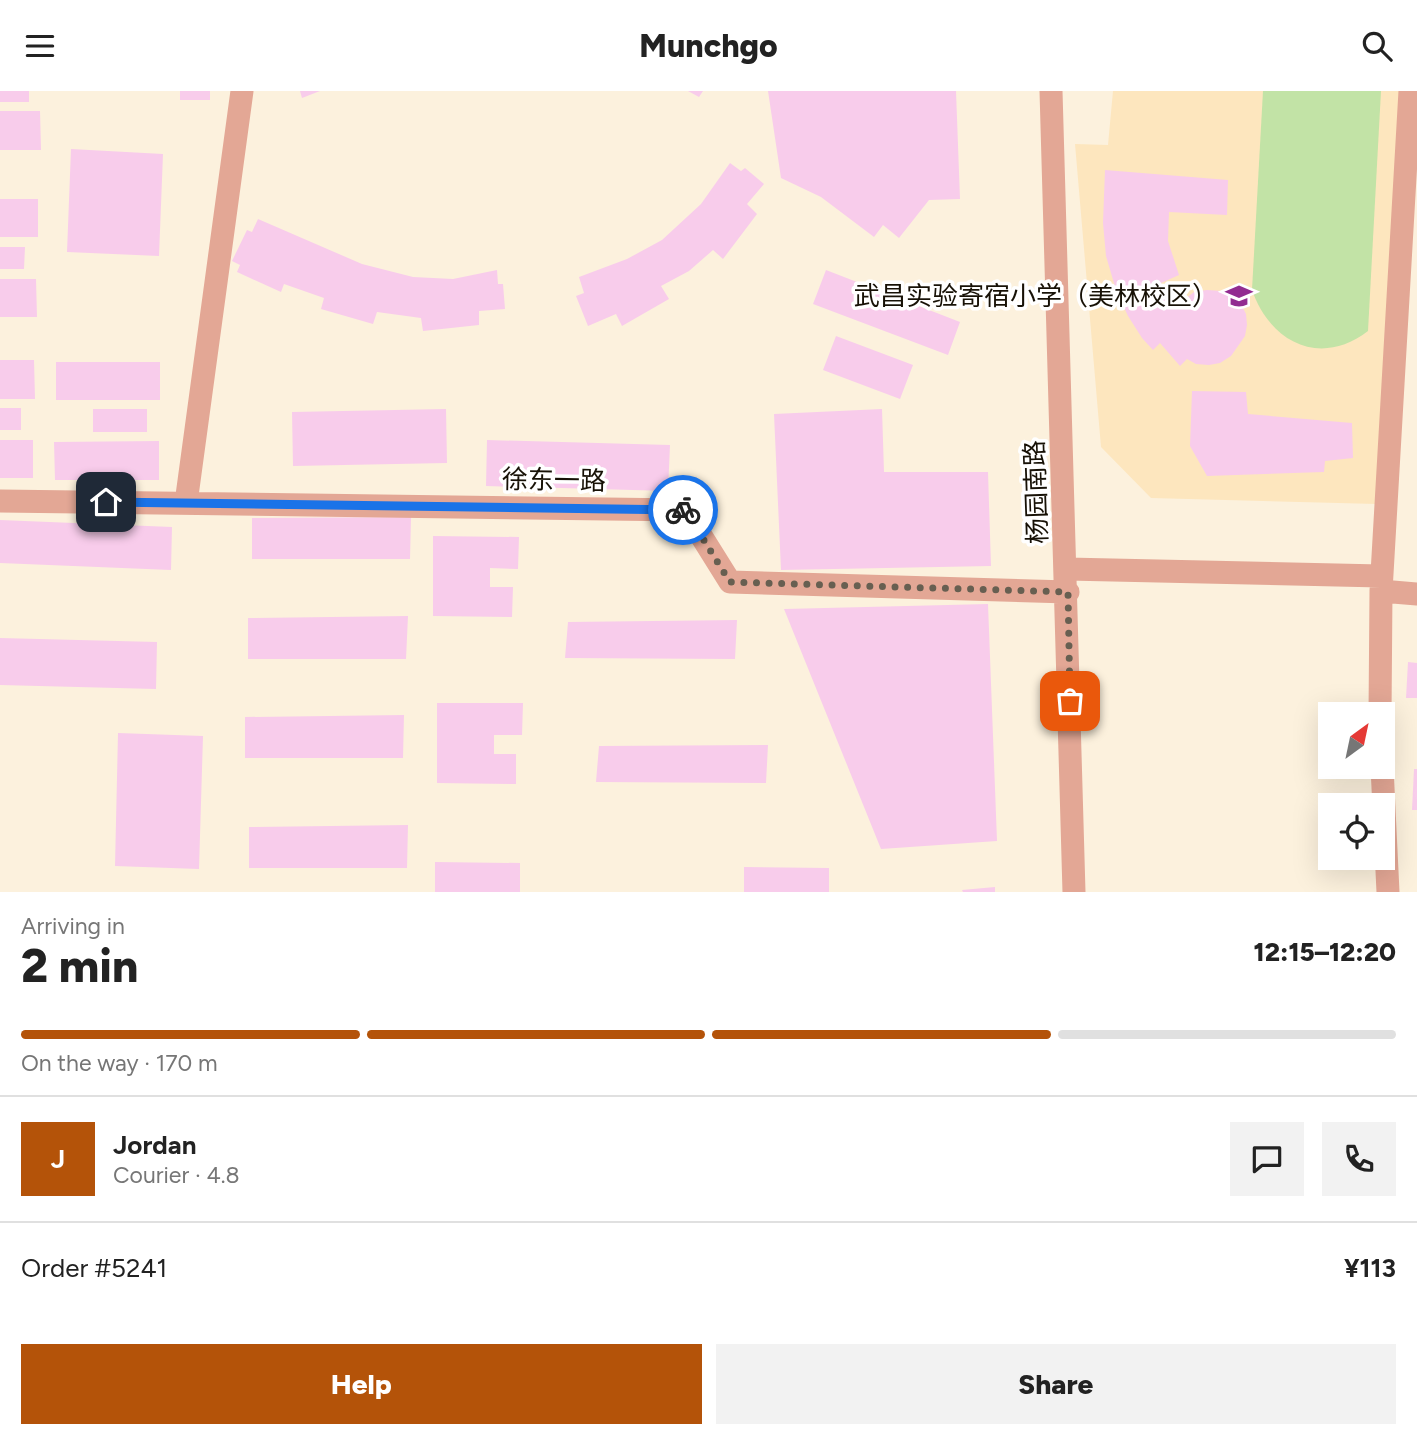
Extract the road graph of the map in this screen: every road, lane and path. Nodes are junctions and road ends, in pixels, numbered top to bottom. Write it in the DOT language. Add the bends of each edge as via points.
graph roads {
  1 [pos="242,91"];
  2 [pos="1051,91"];
  3 [pos="1410,91"];
  4 [pos="0,501"];
  5 [pos="186,503"];
  6 [pos="1066,569"];
  7 [pos="1381,584"];
  8 [pos="1068,592"];
  9 [pos="1417,594"];
  10 [pos="1380,702"];
  11 [pos="1383,779"];
  12 [pos="1074,892"];
  13 [pos="1388,892"];
  1 -- 5 [label="street"];
  2 -- 6 [label="street, 杨园南路"];
  3 -- 7 [label="street"];
  4 -- 5 [label="street, 徐东一路"];
  5 -- 8 [label="street, 徐东一路" via="685,510 730,582"];
  6 -- 7 [label="street"];
  6 -- 8 [label="street, 杨园南路"];
  7 -- 9 [label="street"];
  7 -- 10 [label="street"];
  8 -- 12 [label="street, 杨园南路"];
  11 -- 13 [label="street"];
}
